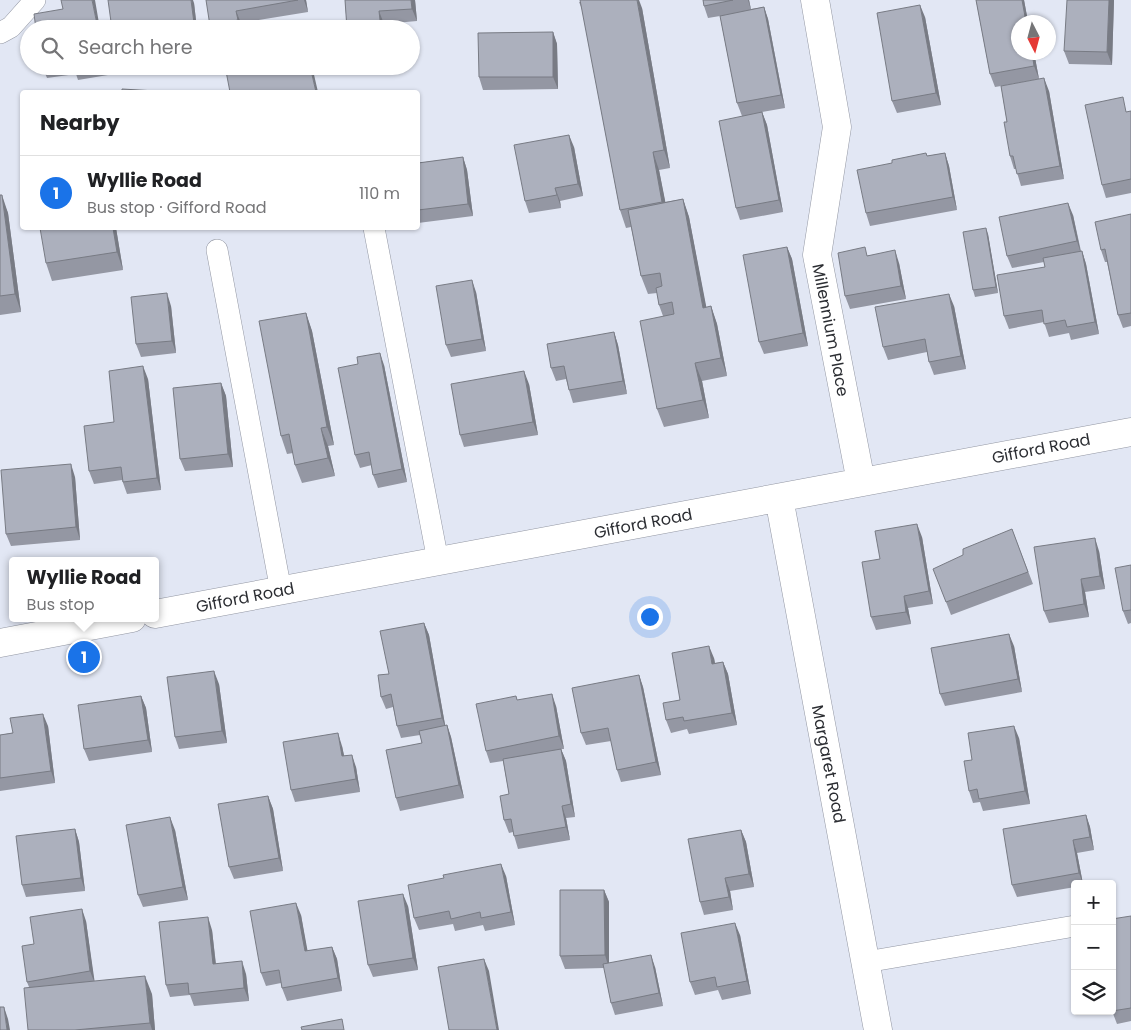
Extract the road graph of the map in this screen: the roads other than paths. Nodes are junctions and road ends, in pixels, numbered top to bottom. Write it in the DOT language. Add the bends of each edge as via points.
graph roads {
  1 [pos="35,0"];
  2 [pos="816,0"];
  3 [pos="0,34"];
  4 [pos="374,230"];
  5 [pos="217,250"];
  6 [pos="1131,432"];
  7 [pos="861,482"];
  8 [pos="779,498"];
  9 [pos="438,562"];
  10 [pos="280,591"];
  11 [pos="159,613"];
  12 [pos="111,622"];
  13 [pos="0,643"];
  14 [pos="1071,927"];
  15 [pos="866,962"];
  16 [pos="878,1030"];
  1 -- 3 [label="lane" via="11,27"];
  2 -- 7 [label="street, Millennium Place" via="837,127 817,255"];
  4 -- 9 [label="lane"];
  5 -- 10 [label="lane"];
  6 -- 7 [label="street, Gifford Road"];
  7 -- 8 [label="street, Gifford Road"];
  8 -- 9 [label="street, Gifford Road"];
  8 -- 15 [label="street, Margaret Road"];
  9 -- 10 [label="street, Gifford Road"];
  10 -- 11 [label="street, Gifford Road"];
  12 -- 13 [label="street"];
  14 -- 15 [label="lane"];
  15 -- 16 [label="street, Margaret Road"];
}
